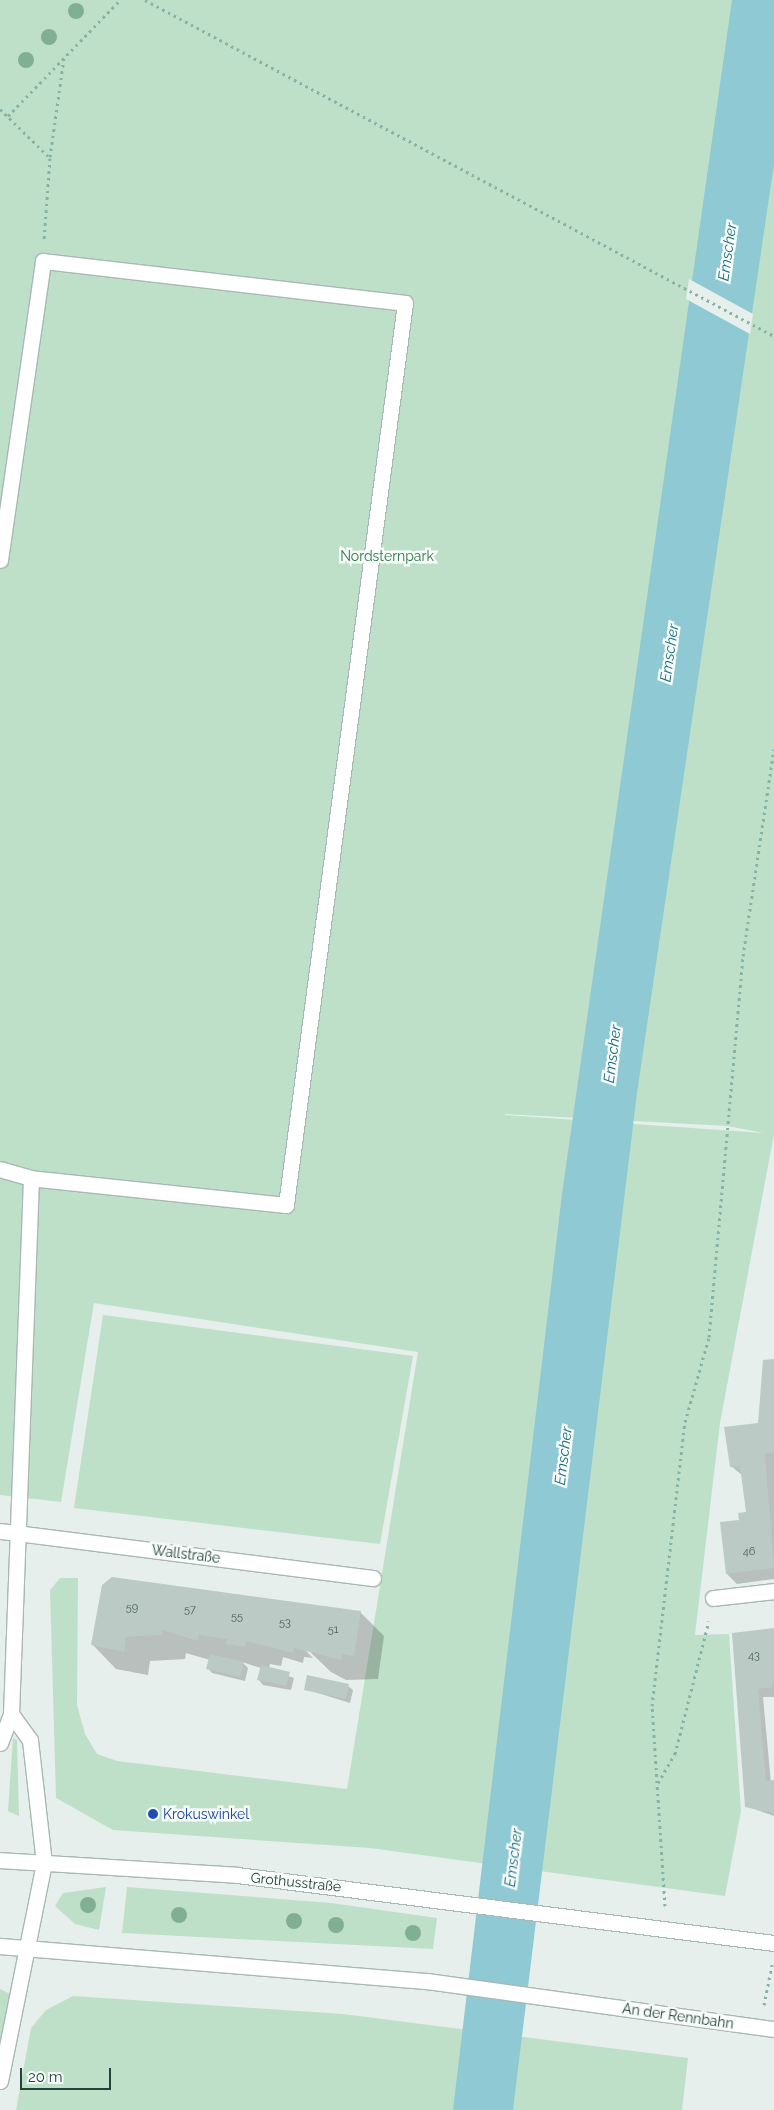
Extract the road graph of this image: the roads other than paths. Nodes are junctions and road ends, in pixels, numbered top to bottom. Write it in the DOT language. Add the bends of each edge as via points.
graph roads {
  1 [pos="0,560"];
  2 [pos="0,1169"];
  3 [pos="31,1178"];
  4 [pos="0,1531"];
  5 [pos="18,1533"];
  6 [pos="373,1578"];
  7 [pos="774,1592"];
  8 [pos="713,1598"];
  9 [pos="11,1714"];
  10 [pos="0,1743"];
  11 [pos="0,1860"];
  12 [pos="44,1863"];
  13 [pos="774,1943"];
  14 [pos="0,1946"];
  15 [pos="30,1948"];
  16 [pos="767,2028"];
  17 [pos="0,2081"];
  1 -- 3 [label="main road" via="43,261 405,303 286,1206"];
  2 -- 3 [label="main road"];
  3 -- 5 [label="main road"];
  4 -- 5 [label="main road, Wallstraße"];
  5 -- 6 [label="main road, Wallstraße"];
  5 -- 9 [label="main road"];
  7 -- 8 [label="main road"];
  9 -- 10 [label="main road"];
  9 -- 12 [label="main road" via="30,1740"];
  11 -- 12 [label="main road, Grothusstraße"];
  12 -- 13 [label="main road, Grothusstraße" via="237,1875"];
  12 -- 15 [label="main road"];
  14 -- 15 [label="main road"];
  15 -- 16 [label="main road, An der Rennbahn" via="427,1981"];
  15 -- 17 [label="main road"];
}
